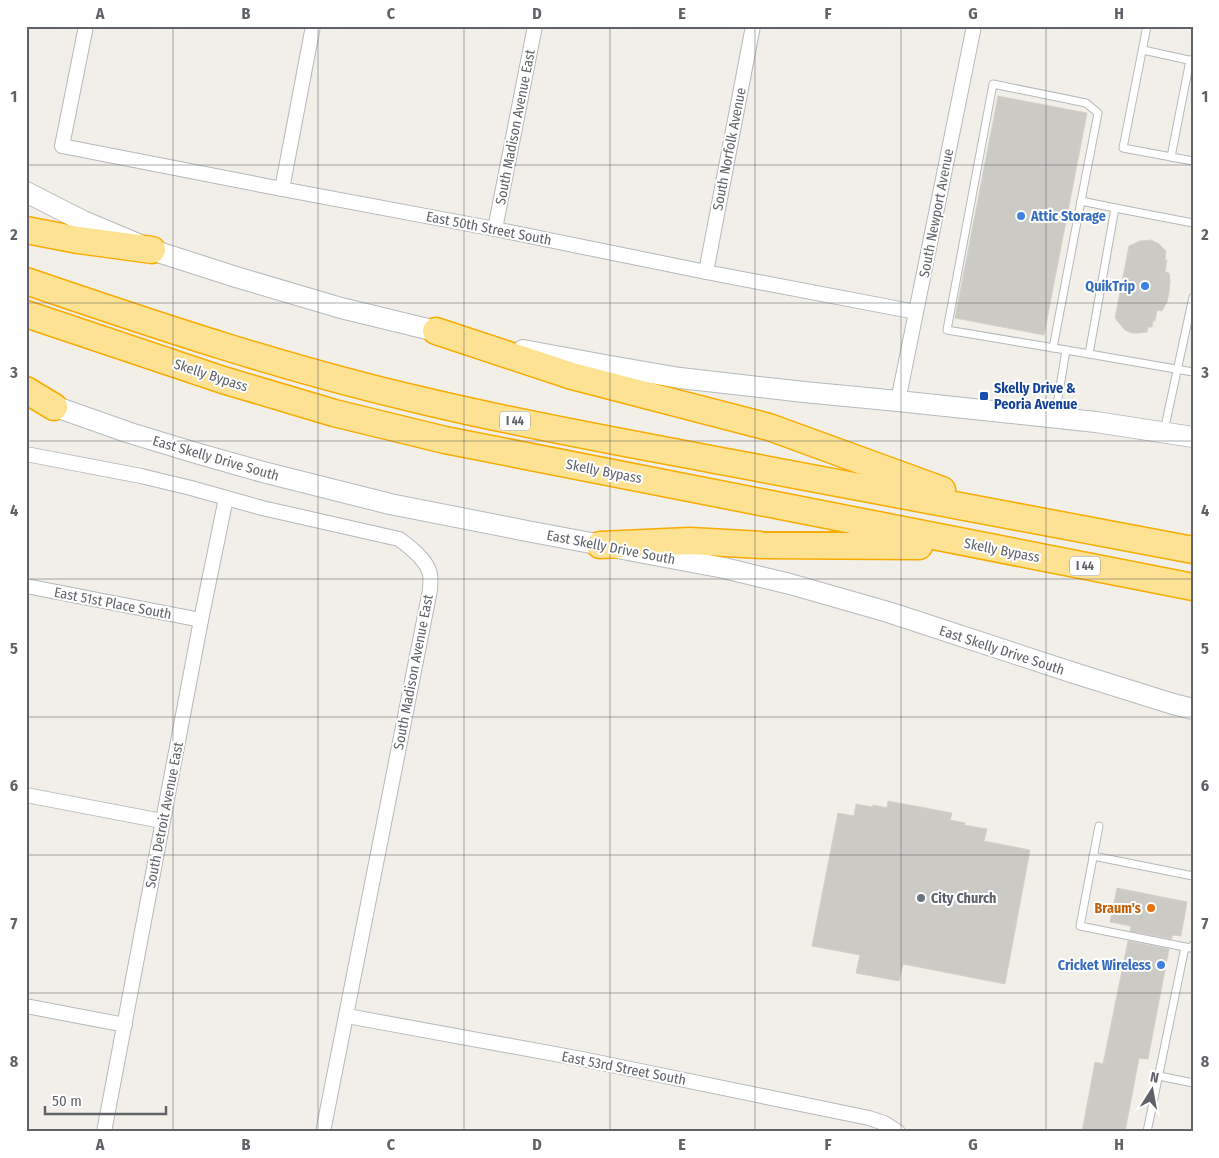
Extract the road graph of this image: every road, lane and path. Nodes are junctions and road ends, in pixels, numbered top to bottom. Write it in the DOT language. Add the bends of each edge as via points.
graph roads {
  1 [pos="86,26"];
  2 [pos="313,26"];
  3 [pos="535,26"];
  4 [pos="753,26"];
  5 [pos="974,26"];
  6 [pos="1147,26"];
  7 [pos="1142,50"];
  8 [pos="1191,60"];
  9 [pos="1171,157"];
  10 [pos="1193,162"];
  11 [pos="282,189"];
  12 [pos="26,192"];
  13 [pos="1082,201"];
  14 [pos="1115,208"];
  15 [pos="1193,223"];
  16 [pos="495,229"];
  17 [pos="26,230"];
  18 [pos="152,250"];
  19 [pos="706,272"];
  20 [pos="26,281"];
  21 [pos="1193,296"];
  22 [pos="916,312"];
  23 [pos="26,314"];
  24 [pos="436,332"];
  25 [pos="1053,348"];
  26 [pos="1066,350"];
  27 [pos="1090,354"];
  28 [pos="1178,369"];
  29 [pos="1193,372"];
  30 [pos="26,390"];
  31 [pos="26,396"];
  32 [pos="898,400"];
  33 [pos="54,407"];
  34 [pos="1055,418"];
  35 [pos="1164,432"];
  36 [pos="1190,437"];
  37 [pos="26,454"];
  38 [pos="226,498"];
  39 [pos="1015,517"];
  40 [pos="600,545"];
  41 [pos="982,546"];
  42 [pos="1193,550"];
  43 [pos="26,586"];
  44 [pos="1190,586"];
  45 [pos="201,620"];
  46 [pos="1193,694"];
  47 [pos="1173,704"];
  48 [pos="1193,709"];
  49 [pos="26,795"];
  50 [pos="162,821"];
  51 [pos="1098,826"];
  52 [pos="1093,856"];
  53 [pos="1193,876"];
  54 [pos="1189,946"];
  55 [pos="26,1006"];
  56 [pos="347,1016"];
  57 [pos="125,1025"];
  58 [pos="1159,1076"];
  59 [pos="1193,1082"];
  60 [pos="104,1132"];
  61 [pos="323,1132"];
  62 [pos="898,1132"];
  63 [pos="1147,1132"];
  1 -- 11 [label="street, East 50th Street South" via="62,146"];
  2 -- 11 [label="street"];
  3 -- 16 [label="street, South Madison Avenue East"];
  4 -- 19 [label="street, South Norfolk Avenue"];
  5 -- 22 [label="street, South Newport Avenue"];
  6 -- 7 [label="lane"];
  7 -- 8 [label="lane"];
  7 -- 9 [label="lane" via="1123,148"];
  8 -- 9 [label="lane"];
  9 -- 10 [label="lane"];
  11 -- 16 [label="street, East 50th Street South"];
  12 -- 18 [label="main road" via="83,221"];
  13 -- 14 [label="lane"];
  13 -- 25 [label="lane"];
  13 -- 25 [label="lane" via="1098,114 1086,104 992,84 947,330"];
  14 -- 15 [label="lane"];
  14 -- 27 [label="lane"];
  16 -- 19 [label="street, East 50th Street South"];
  17 -- 18 [label="highway"];
  18 -- 24 [label="main road" via="236,278"];
  19 -- 22 [label="street, East 50th Street South"];
  20 -- 39 [label="highway, I 44" via="329,378 425,402"];
  21 -- 28 [label="lane"];
  22 -- 32 [label="street, South Newport Avenue"];
  23 -- 41 [label="highway, Skelly Bypass / I 44" via="223,380 371,422 446,440"];
  24 -- 32 [label="main road" via="680,378"];
  24 -- 39 [label="highway" via="572,376 769,427"];
  25 -- 26 [label="lane"];
  26 -- 27 [label="lane"];
  26 -- 34 [label="lane"];
  27 -- 28 [label="lane"];
  28 -- 29 [label="lane"];
  28 -- 35 [label="lane"];
  30 -- 33 [label="highway"];
  31 -- 33 [label="main road, East Skelly Drive South"];
  32 -- 34 [label="main road"];
  33 -- 40 [label="main road, East Skelly Drive South" via="262,472 390,504"];
  34 -- 35 [label="main road"];
  35 -- 36 [label="main road"];
  37 -- 38 [label="street, South Madison Avenue East" via="141,476"];
  38 -- 45 [label="street, South Detroit Avenue East"];
  38 -- 56 [label="street, South Madison Avenue East" via="398,540 414,550 430,573 430,590"];
  39 -- 42 [label="highway, I 44"];
  40 -- 41 [label="highway" via="690,541 762,545"];
  40 -- 47 [label="main road, East Skelly Drive South" via="790,584 888,612"];
  41 -- 44 [label="highway, Skelly Bypass / I 44"];
  43 -- 45 [label="street, East 51st Place South"];
  45 -- 50 [label="street, South Detroit Avenue East"];
  46 -- 47 [label="main road"];
  47 -- 48 [label="main road, East Skelly Drive South"];
  49 -- 50 [label="street"];
  50 -- 57 [label="street, South Detroit Avenue East"];
  51 -- 52 [label="lane"];
  52 -- 53 [label="lane"];
  52 -- 54 [label="lane" via="1080,926"];
  54 -- 58 [label="lane"];
  55 -- 57 [label="street"];
  56 -- 61 [label="street, South Madison Avenue East"];
  56 -- 62 [label="street, East 53rd Street South" via="869,1118"];
  57 -- 60 [label="street, South Detroit Avenue East"];
  58 -- 59 [label="lane"];
  58 -- 63 [label="lane"];
}
